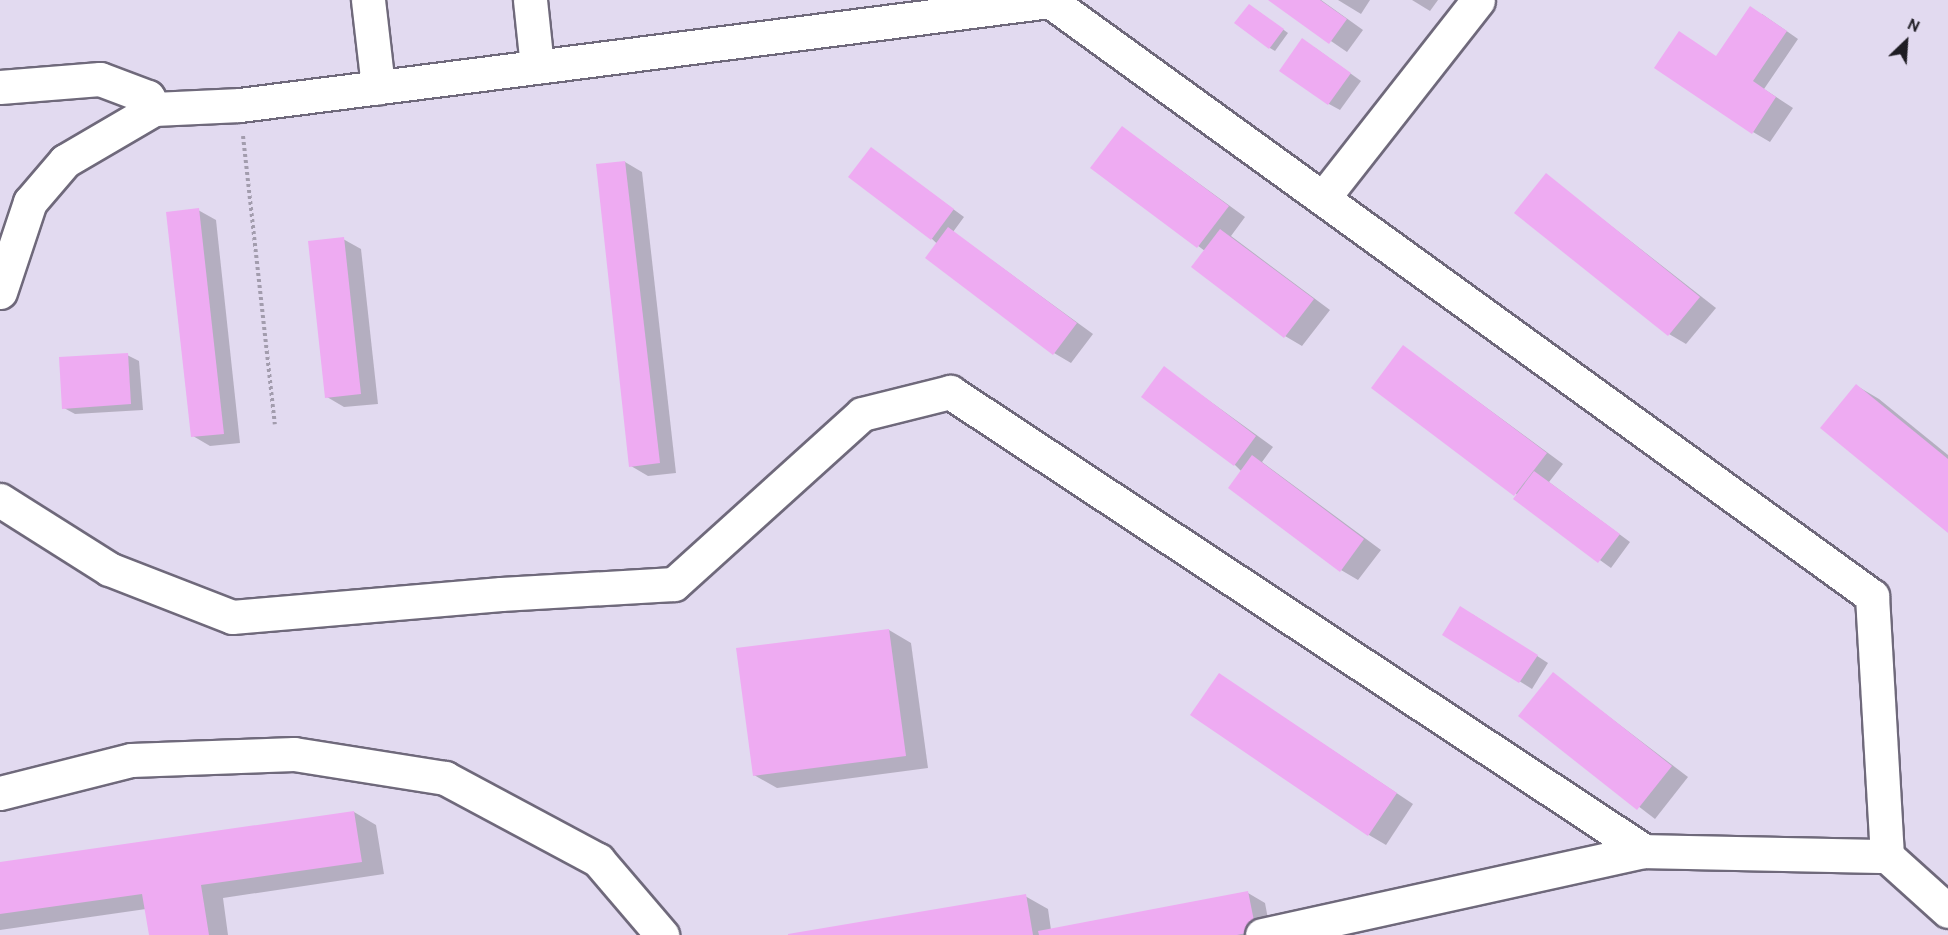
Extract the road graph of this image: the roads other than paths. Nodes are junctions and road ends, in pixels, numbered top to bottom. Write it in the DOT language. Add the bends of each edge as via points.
graph roads {
  1 [pos="368,0"];
  2 [pos="530,0"];
  3 [pos="1478,0"];
  4 [pos="537,67"];
  5 [pos="0,87"];
  6 [pos="378,87"];
  7 [pos="154,110"];
  8 [pos="1323,198"];
  9 [pos="0,292"];
  10 [pos="0,500"];
  11 [pos="0,794"];
  12 [pos="1644,851"];
  13 [pos="1887,856"];
  14 [pos="1948,911"];
  15 [pos="662,935"];
  16 [pos="1262,935"];
  1 -- 6 [label="street"];
  2 -- 4 [label="street"];
  3 -- 8 [label="street"];
  4 -- 6 [label="street"];
  4 -- 8 [label="street" via="1050,1"];
  5 -- 7 [label="street" via="100,79 148,97"];
  6 -- 7 [label="street" via="240,105"];
  7 -- 9 [label="street" via="65,161 30,202"];
  8 -- 13 [label="street" via="1872,596"];
  10 -- 12 [label="street" via="109,569 232,617 674,584 862,414 950,392"];
  11 -- 15 [label="street" via="131,760 178,758 294,754 445,778 598,860"];
  12 -- 13 [label="street"];
  12 -- 16 [label="street"];
  13 -- 14 [label="street"];
}
